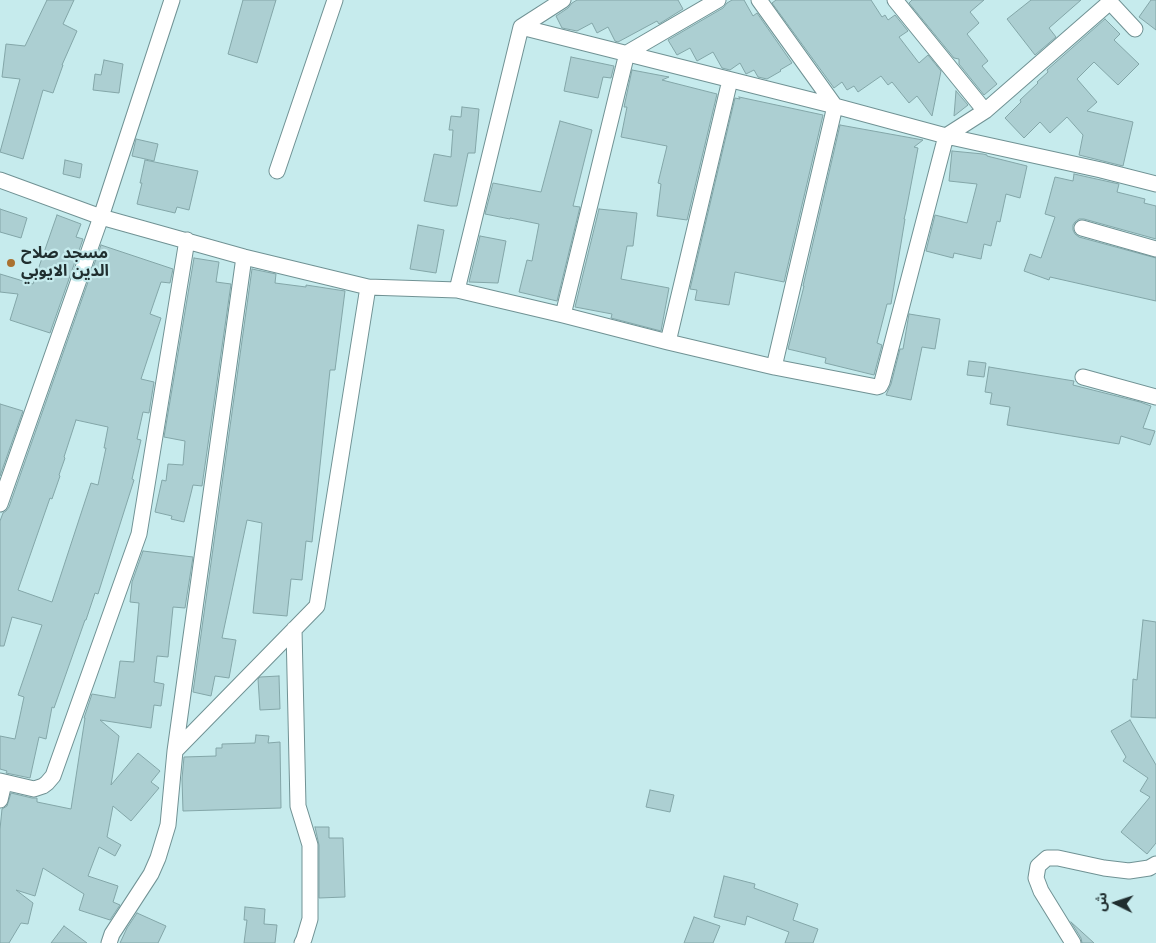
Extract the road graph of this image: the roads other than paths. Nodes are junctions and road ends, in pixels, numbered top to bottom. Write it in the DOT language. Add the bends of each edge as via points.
graph roads {
  1 [pos="172,0"];
  2 [pos="335,0"];
  3 [pos="563,0"];
  4 [pos="718,0"];
  5 [pos="759,0"];
  6 [pos="899,1"];
  7 [pos="1109,1"];
  8 [pos="521,27"];
  9 [pos="1135,29"];
  10 [pos="627,53"];
  11 [pos="730,80"];
  12 [pos="835,106"];
  13 [pos="985,111"];
  14 [pos="946,136"];
  15 [pos="277,171"];
  16 [pos="0,180"];
  17 [pos="1156,184"];
  18 [pos="101,217"];
  19 [pos="1082,228"];
  20 [pos="187,240"];
  21 [pos="1156,249"];
  22 [pos="244,257"];
  23 [pos="368,287"];
  24 [pos="457,290"];
  25 [pos="563,315"];
  26 [pos="668,342"];
  27 [pos="774,367"];
  28 [pos="1082,377"];
  29 [pos="1156,397"];
  30 [pos="1,496"];
  31 [pos="294,629"];
  32 [pos="175,751"];
  33 [pos="2,782"];
  34 [pos="0,800"];
  35 [pos="1156,864"];
  36 [pos="109,943"];
  37 [pos="302,943"];
  38 [pos="1073,943"];
  1 -- 18 [label="street"];
  2 -- 15 [label="street"];
  3 -- 8 [label="street"];
  4 -- 10 [label="street"];
  5 -- 12 [label="street"];
  6 -- 13 [label="street"];
  7 -- 9 [label="street"];
  7 -- 13 [label="street"];
  8 -- 10 [label="street"];
  8 -- 24 [label="street"];
  10 -- 11 [label="street"];
  10 -- 25 [label="street"];
  11 -- 12 [label="street"];
  11 -- 26 [label="street"];
  12 -- 14 [label="street"];
  12 -- 27 [label="street"];
  13 -- 14 [label="street"];
  14 -- 17 [label="street"];
  14 -- 27 [label="street" via="880,386"];
  16 -- 18 [label="street"];
  18 -- 20 [label="street"];
  18 -- 30 [label="street"];
  19 -- 21 [label="street"];
  20 -- 22 [label="street"];
  20 -- 33 [label="street" via="140,534 53,776 39,788"];
  22 -- 23 [label="street"];
  22 -- 32 [label="street"];
  23 -- 24 [label="street"];
  23 -- 31 [label="street" via="317,606"];
  24 -- 25 [label="street"];
  25 -- 26 [label="street"];
  26 -- 27 [label="street"];
  28 -- 29 [label="street"];
  31 -- 32 [label="street"];
  31 -- 37 [label="street" via="298,806 310,844 310,919"];
  32 -- 36 [label="street" via="168,825 158,858"];
  33 -- 34 [label="street"];
  35 -- 38 [label="street" via="1129,871 1047,858 1038,866 1036,878 1041,891"];
}
